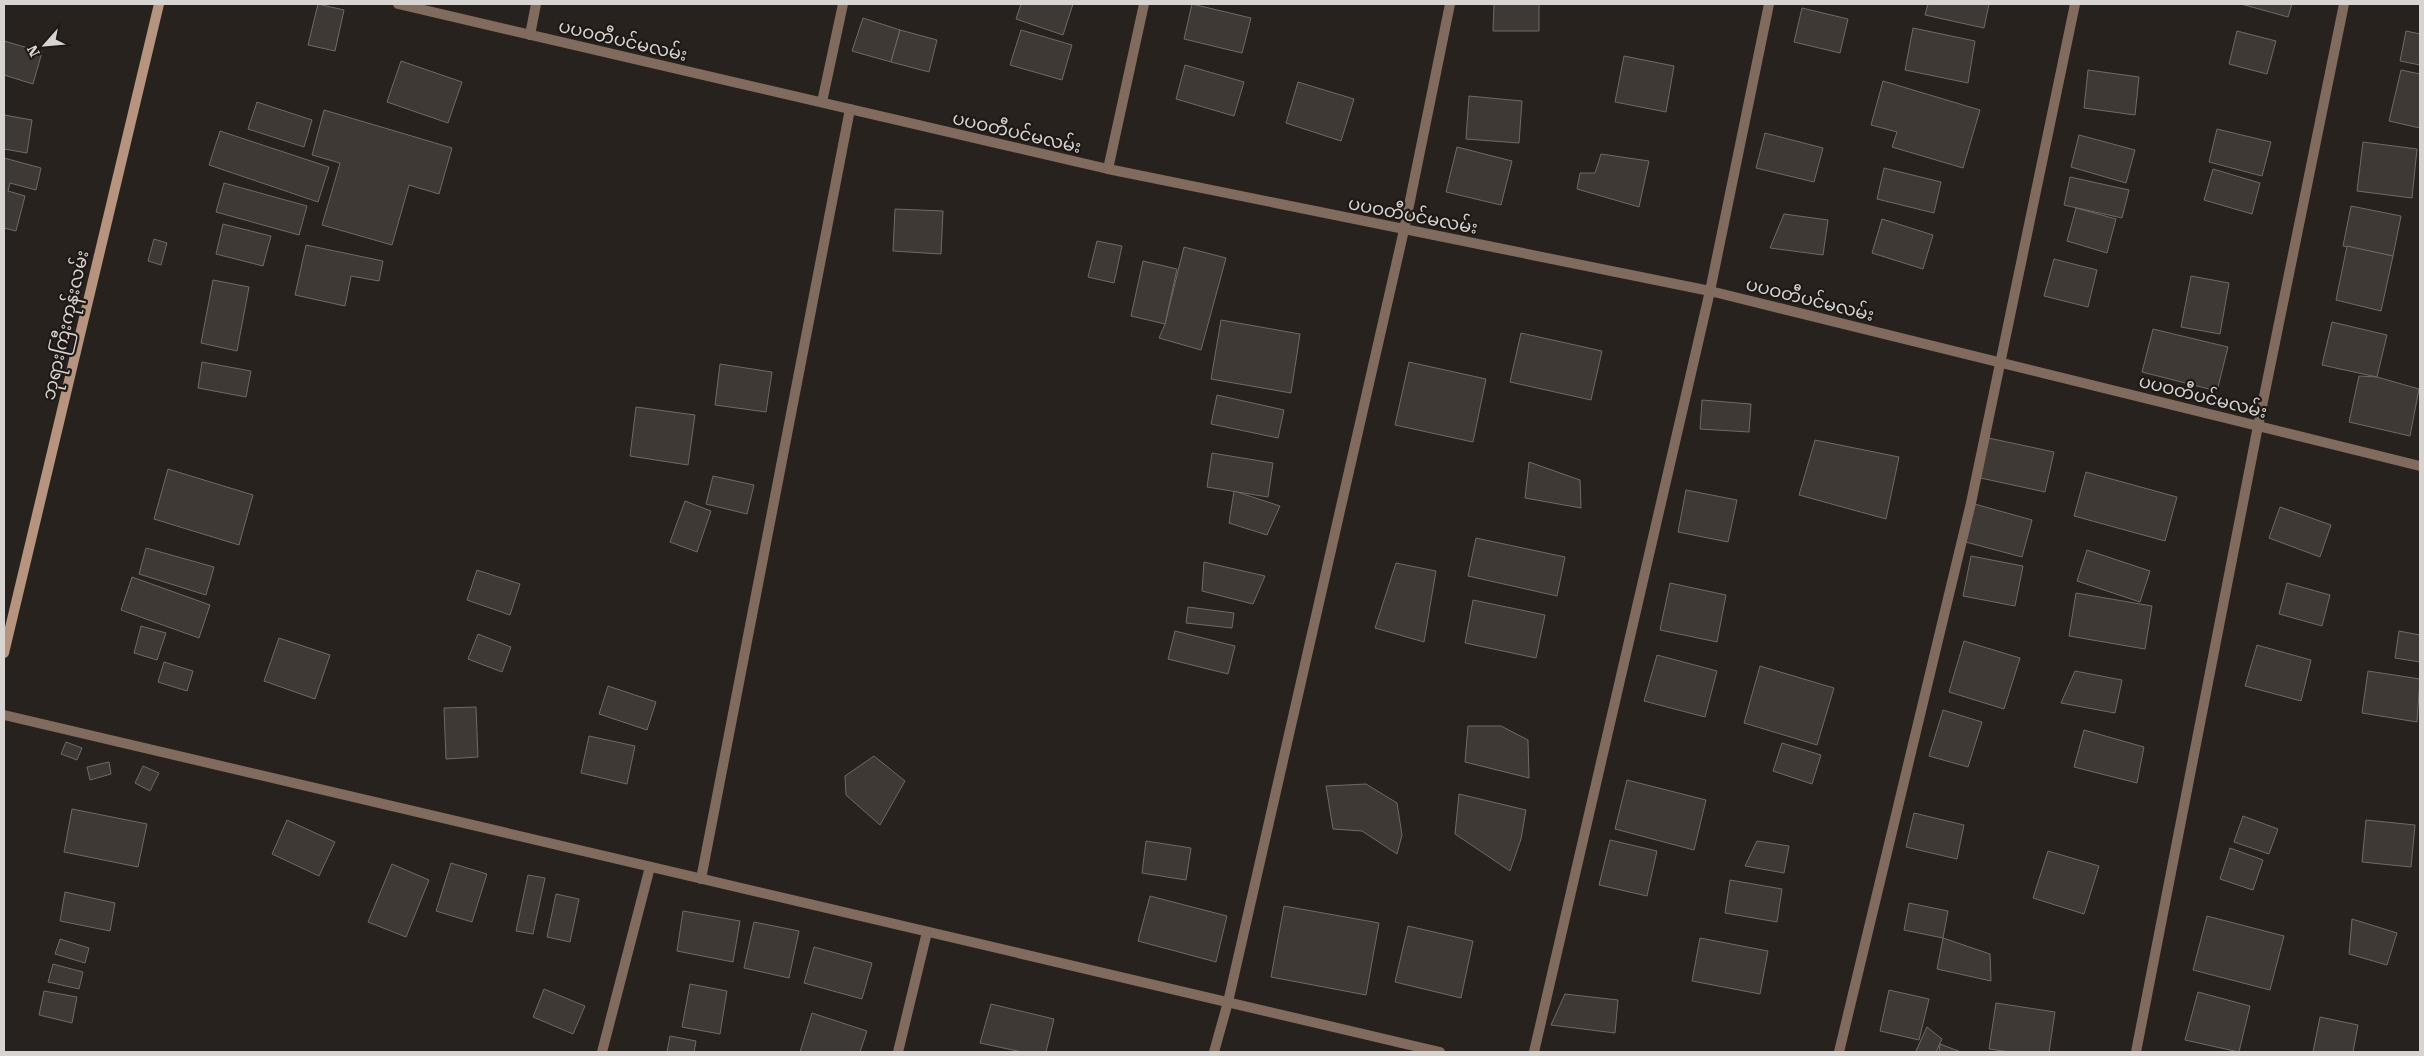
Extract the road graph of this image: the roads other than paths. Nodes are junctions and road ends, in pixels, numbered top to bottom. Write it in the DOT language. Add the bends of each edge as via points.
graph roads {
  1 [pos="159,4"];
  2 [pos="398,4"];
  3 [pos="536,4"];
  4 [pos="842,4"];
  5 [pos="1144,4"];
  6 [pos="1450,4"];
  7 [pos="1769,4"];
  8 [pos="2076,4"];
  9 [pos="2344,4"];
  10 [pos="530,35"];
  11 [pos="822,102"];
  12 [pos="850,109"];
  13 [pos="1108,169"];
  14 [pos="1404,230"];
  15 [pos="1710,291"];
  16 [pos="2002,363"];
  17 [pos="2258,426"];
  18 [pos="2420,466"];
  19 [pos="4,653"];
  20 [pos="4,715"];
  21 [pos="650,867"];
  22 [pos="701,879"];
  23 [pos="927,932"];
  24 [pos="1228,1002"];
  25 [pos="602,1052"];
  26 [pos="898,1052"];
  27 [pos="1214,1052"];
  28 [pos="1440,1052"];
  29 [pos="1534,1052"];
  30 [pos="1839,1052"];
  31 [pos="2136,1052"];
  1 -- 19 [label="street, ဘုရားကြီးကုန်းလမ်း"];
  2 -- 10 [label="street, ပပဝတီပင်မလမ်း"];
  3 -- 10 [label="street"];
  4 -- 11 [label="street"];
  5 -- 13 [label="street"];
  6 -- 14 [label="street"];
  7 -- 15 [label="street"];
  8 -- 16 [label="street"];
  9 -- 17 [label="street"];
  10 -- 11 [label="street, ပပဝတီပင်မလမ်း"];
  11 -- 12 [label="street, ပပဝတီပင်မလမ်း"];
  12 -- 13 [label="street, ပပဝတီပင်မလမ်း"];
  12 -- 22 [label="street"];
  13 -- 14 [label="street, ပပဝတီပင်မလမ်း"];
  14 -- 15 [label="street, ပပဝတီပင်မလမ်း"];
  14 -- 24 [label="street"];
  15 -- 16 [label="street, ပပဝတီပင်မလမ်း"];
  15 -- 29 [label="street"];
  16 -- 17 [label="street, ပပဝတီပင်မလမ်း"];
  16 -- 30 [label="street"];
  17 -- 18 [label="street, ပပဝတီပင်မလမ်း"];
  17 -- 31 [label="street"];
  20 -- 21 [label="street"];
  21 -- 22 [label="street"];
  21 -- 25 [label="street"];
  22 -- 23 [label="street"];
  23 -- 24 [label="street"];
  23 -- 26 [label="street"];
  24 -- 27 [label="street"];
  24 -- 28 [label="street"];
}
